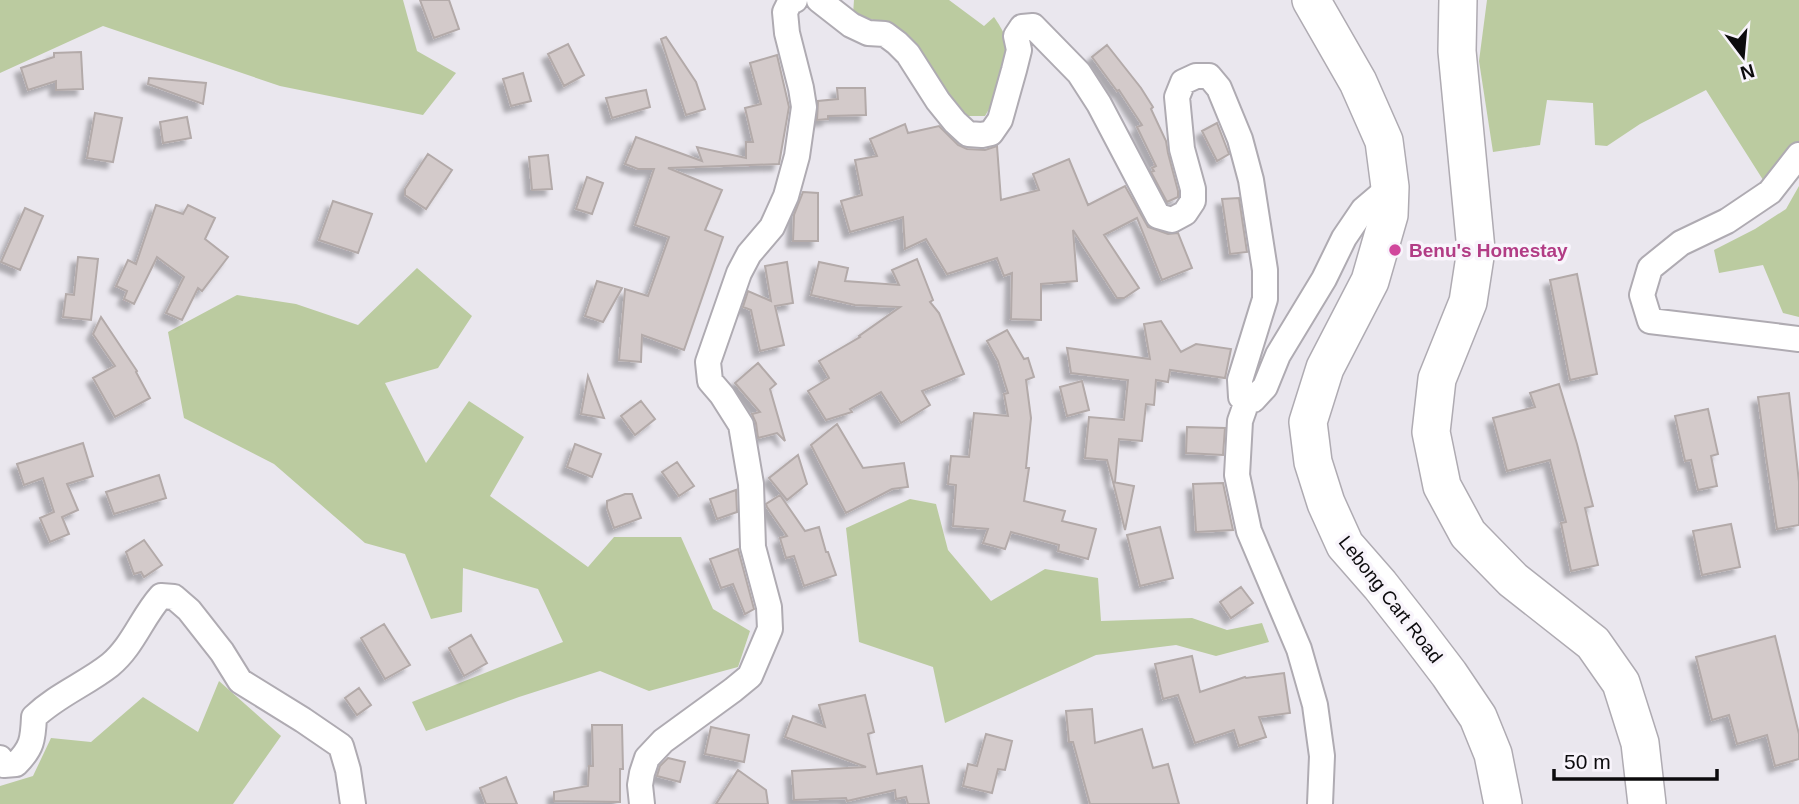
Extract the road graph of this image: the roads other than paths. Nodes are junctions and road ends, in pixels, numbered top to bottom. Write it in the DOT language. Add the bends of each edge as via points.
graph roads {
  1 [pos="819,0"];
  2 [pos="1311,0"];
  3 [pos="1458,0"];
  4 [pos="791,1"];
  5 [pos="1799,155"];
  6 [pos="1390,187"];
  7 [pos="1799,339"];
  8 [pos="1247,401"];
  9 [pos="0,758"];
  10 [pos="353,804"];
  11 [pos="642,804"];
  12 [pos="1320,804"];
  13 [pos="1503,804"];
  14 [pos="1647,804"];
  1 -- 8 [label="street" via="851,25 885,34 897,43 968,134 991,133 1000,120 1019,50 1016,36 1022,27 1032,26 1079,73 1158,216 1172,220 1185,213 1194,189 1182,149 1177,97 1183,82 1209,76 1219,88 1240,139 1265,270 1265,299 1240,380 1241,397"];
  2 -- 6 [label="highway, Lebong Cart Road" via="1358,82 1384,141"];
  3 -- 14 [label="highway" via="1457,51 1476,250 1468,302 1437,379 1431,432 1442,486 1468,534 1513,580 1593,643 1621,683 1640,743"];
  4 -- 11 [label="street" via="785,12 787,33 804,107 797,156 772,227 739,273 708,362 710,380 741,425 751,484 753,547 770,629 750,676 647,758 640,785"];
  5 -- 7 [label="street" via="1770,192 1727,221 1681,243 1650,268 1642,295 1650,321"];
  6 -- 8 [label="street" via="1363,210 1344,238 1278,355 1265,387"];
  6 -- 13 [label="highway, Lebong Cart Road" via="1390,215 1370,281 1325,368 1308,422 1314,462 1345,545 1478,717 1493,754"];
  8 -- 12 [label="street" via="1240,421 1237,475 1249,531 1298,649 1315,705 1322,756"];
  9 -- 10 [label="street" via="4,765 16,764 27,752 34,717 111,664 161,596 174,597 222,652 240,681 341,746"];
}
